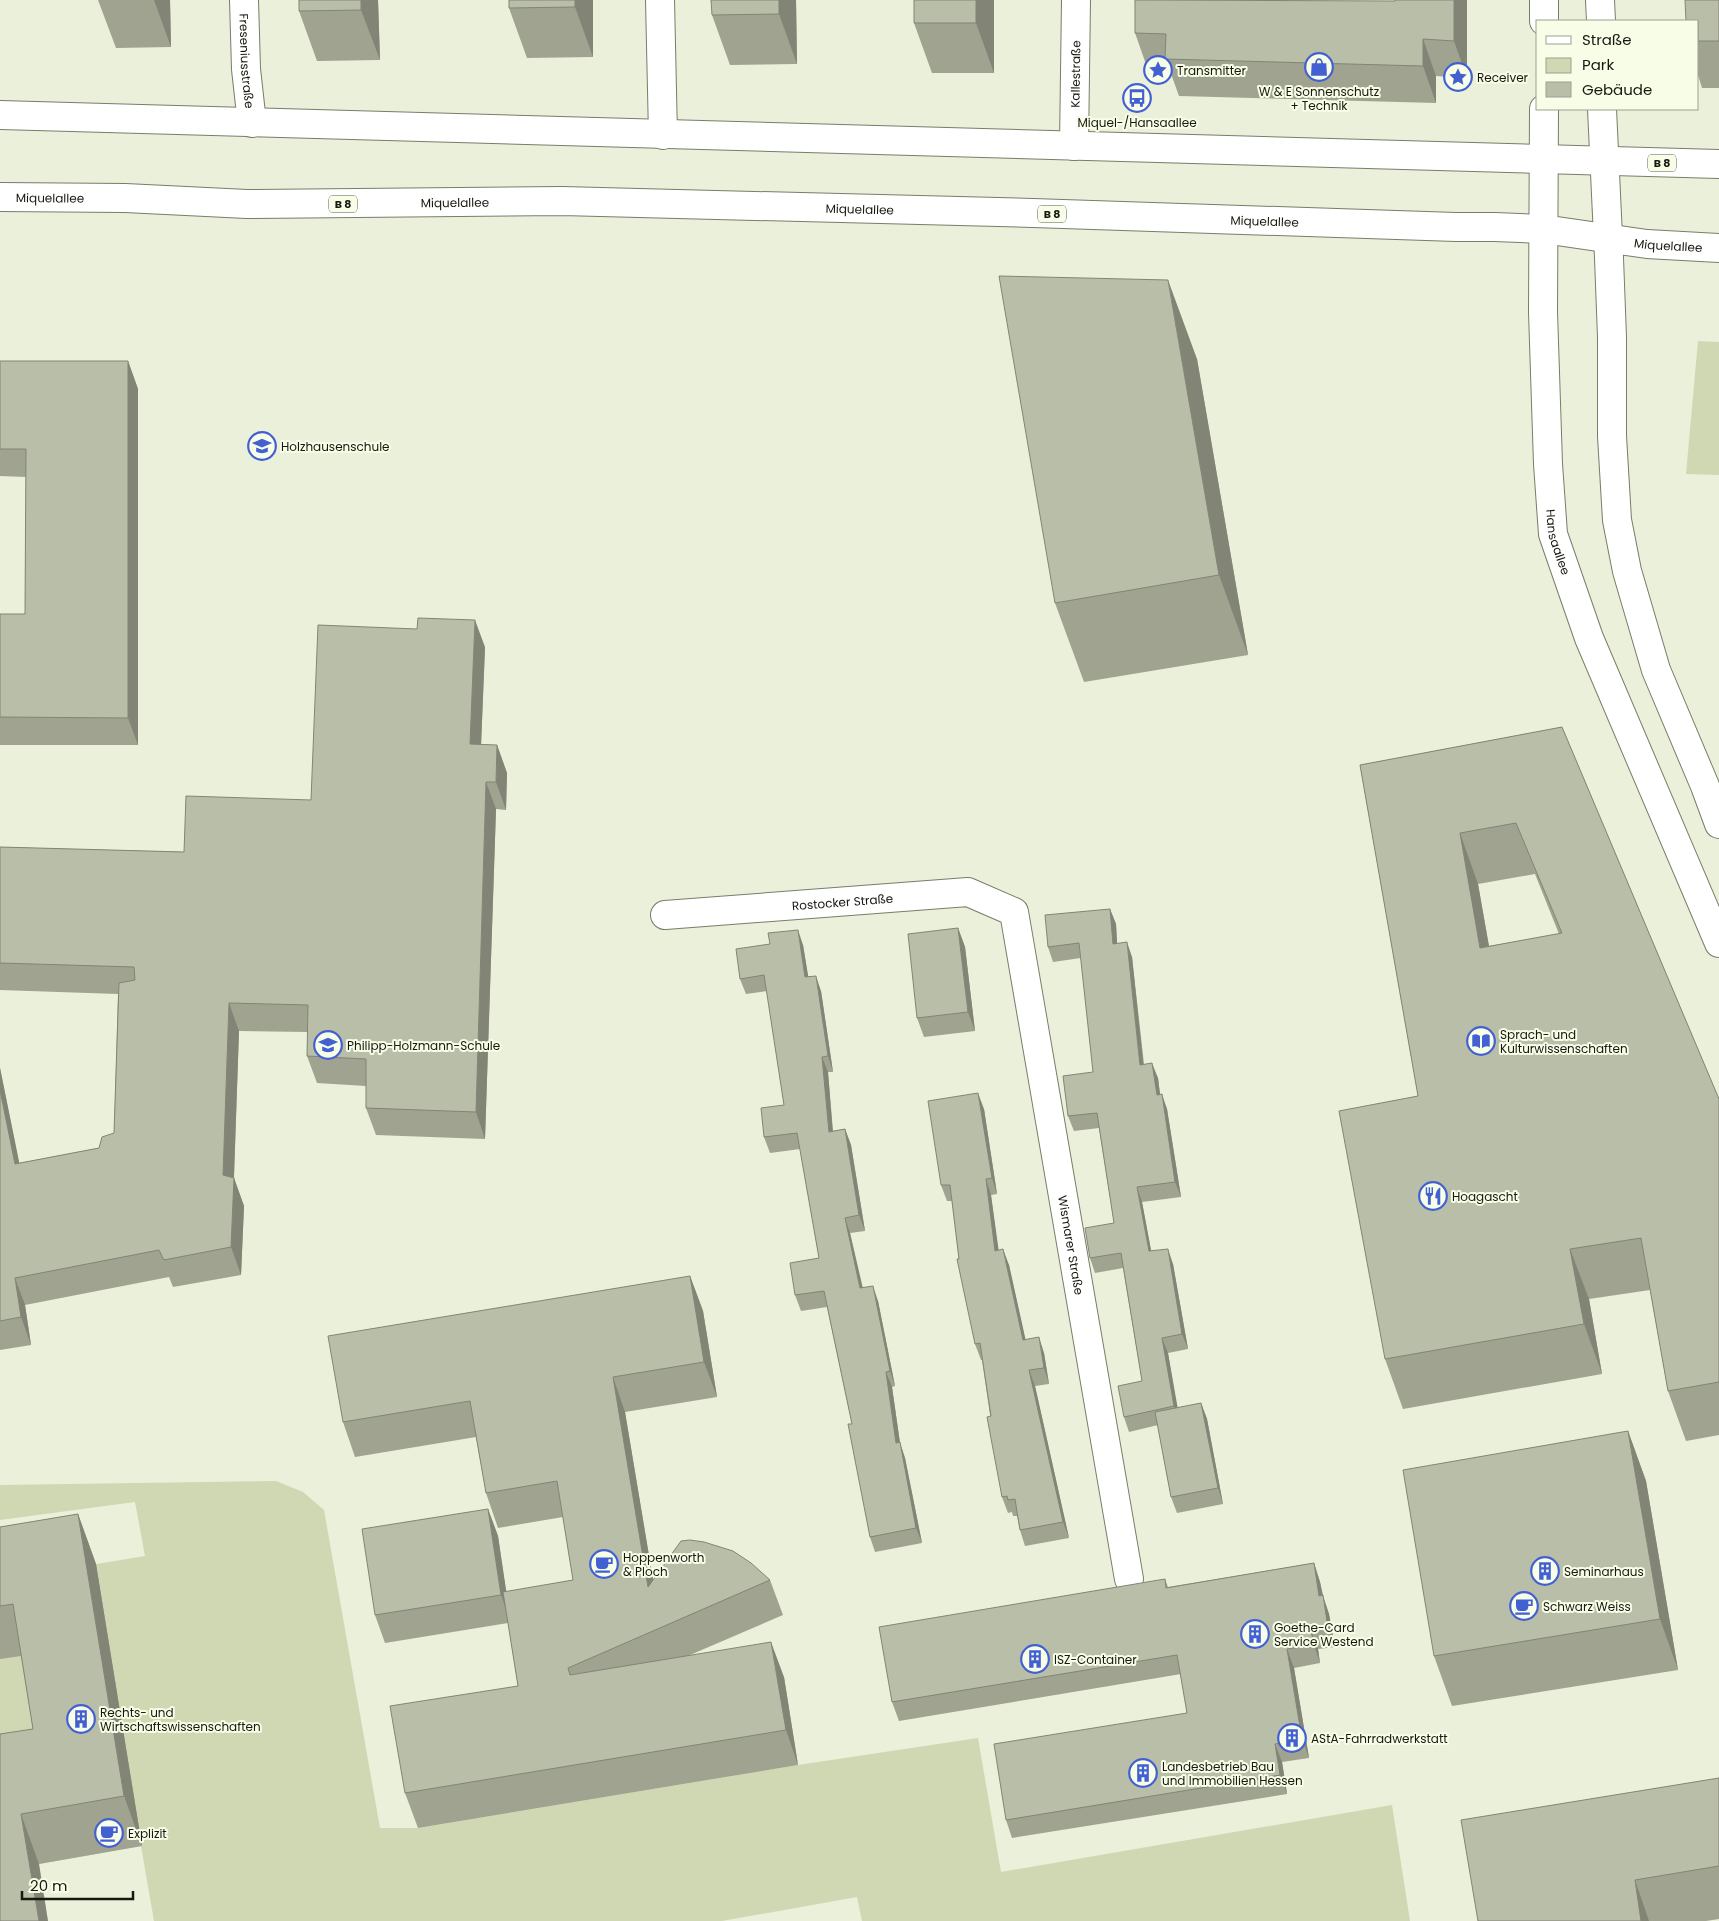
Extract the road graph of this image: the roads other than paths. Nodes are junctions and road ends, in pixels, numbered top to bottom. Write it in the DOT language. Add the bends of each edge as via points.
graph roads {
  1 [pos="244,0"];
  2 [pos="660,0"];
  3 [pos="1076,0"];
  4 [pos="1544,0"];
  5 [pos="1600,0"];
  6 [pos="1544,20"];
  7 [pos="1601,20"];
  8 [pos="1544,110"];
  9 [pos="1602,110"];
  10 [pos="0,116"];
  11 [pos="252,123"];
  12 [pos="663,134"];
  13 [pos="1074,146"];
  14 [pos="1543,159"];
  15 [pos="1604,161"];
  16 [pos="1719,164"];
  17 [pos="0,197"];
  18 [pos="1543,229"];
  19 [pos="1608,239"];
  20 [pos="1719,248"];
  21 [pos="1712,785"];
  22 [pos="1719,824"];
  23 [pos="1014,912"];
  24 [pos="665,915"];
  25 [pos="1719,943"];
  26 [pos="1129,1579"];
  1 -- 11 [label="main road, Freseniusstraße"];
  2 -- 12 [label="main road"];
  3 -- 13 [label="main road, Kallestraße"];
  4 -- 6 [label="main road"];
  5 -- 7 [label="main road"];
  8 -- 14 [label="main road, Hansaallee"];
  9 -- 15 [label="main road"];
  10 -- 11 [label="main road, B 8"];
  11 -- 12 [label="main road, B 8"];
  12 -- 13 [label="main road, B 8"];
  13 -- 14 [label="main road, B 8"];
  14 -- 15 [label="main road, B 8"];
  14 -- 18 [label="main road, Hansaallee"];
  15 -- 16 [label="main road, B 8"];
  15 -- 19 [label="main road"];
  17 -- 18 [label="main road, Miquelallee / B 8" via="125,198 247,204 562,202"];
  18 -- 19 [label="main road, Miquelallee / B 8"];
  18 -- 25 [label="main road, Hansaallee" via="1544,386 1553,534 1589,638"];
  19 -- 20 [label="main road, Miquelallee / B 8"];
  19 -- 21 [label="main road" via="1617,520 1630,580 1656,670"];
  21 -- 22 [label="main road"];
  23 -- 24 [label="main road, Rostocker Straße" via="968,892"];
  23 -- 26 [label="main road, Wismarer Straße"];
}
